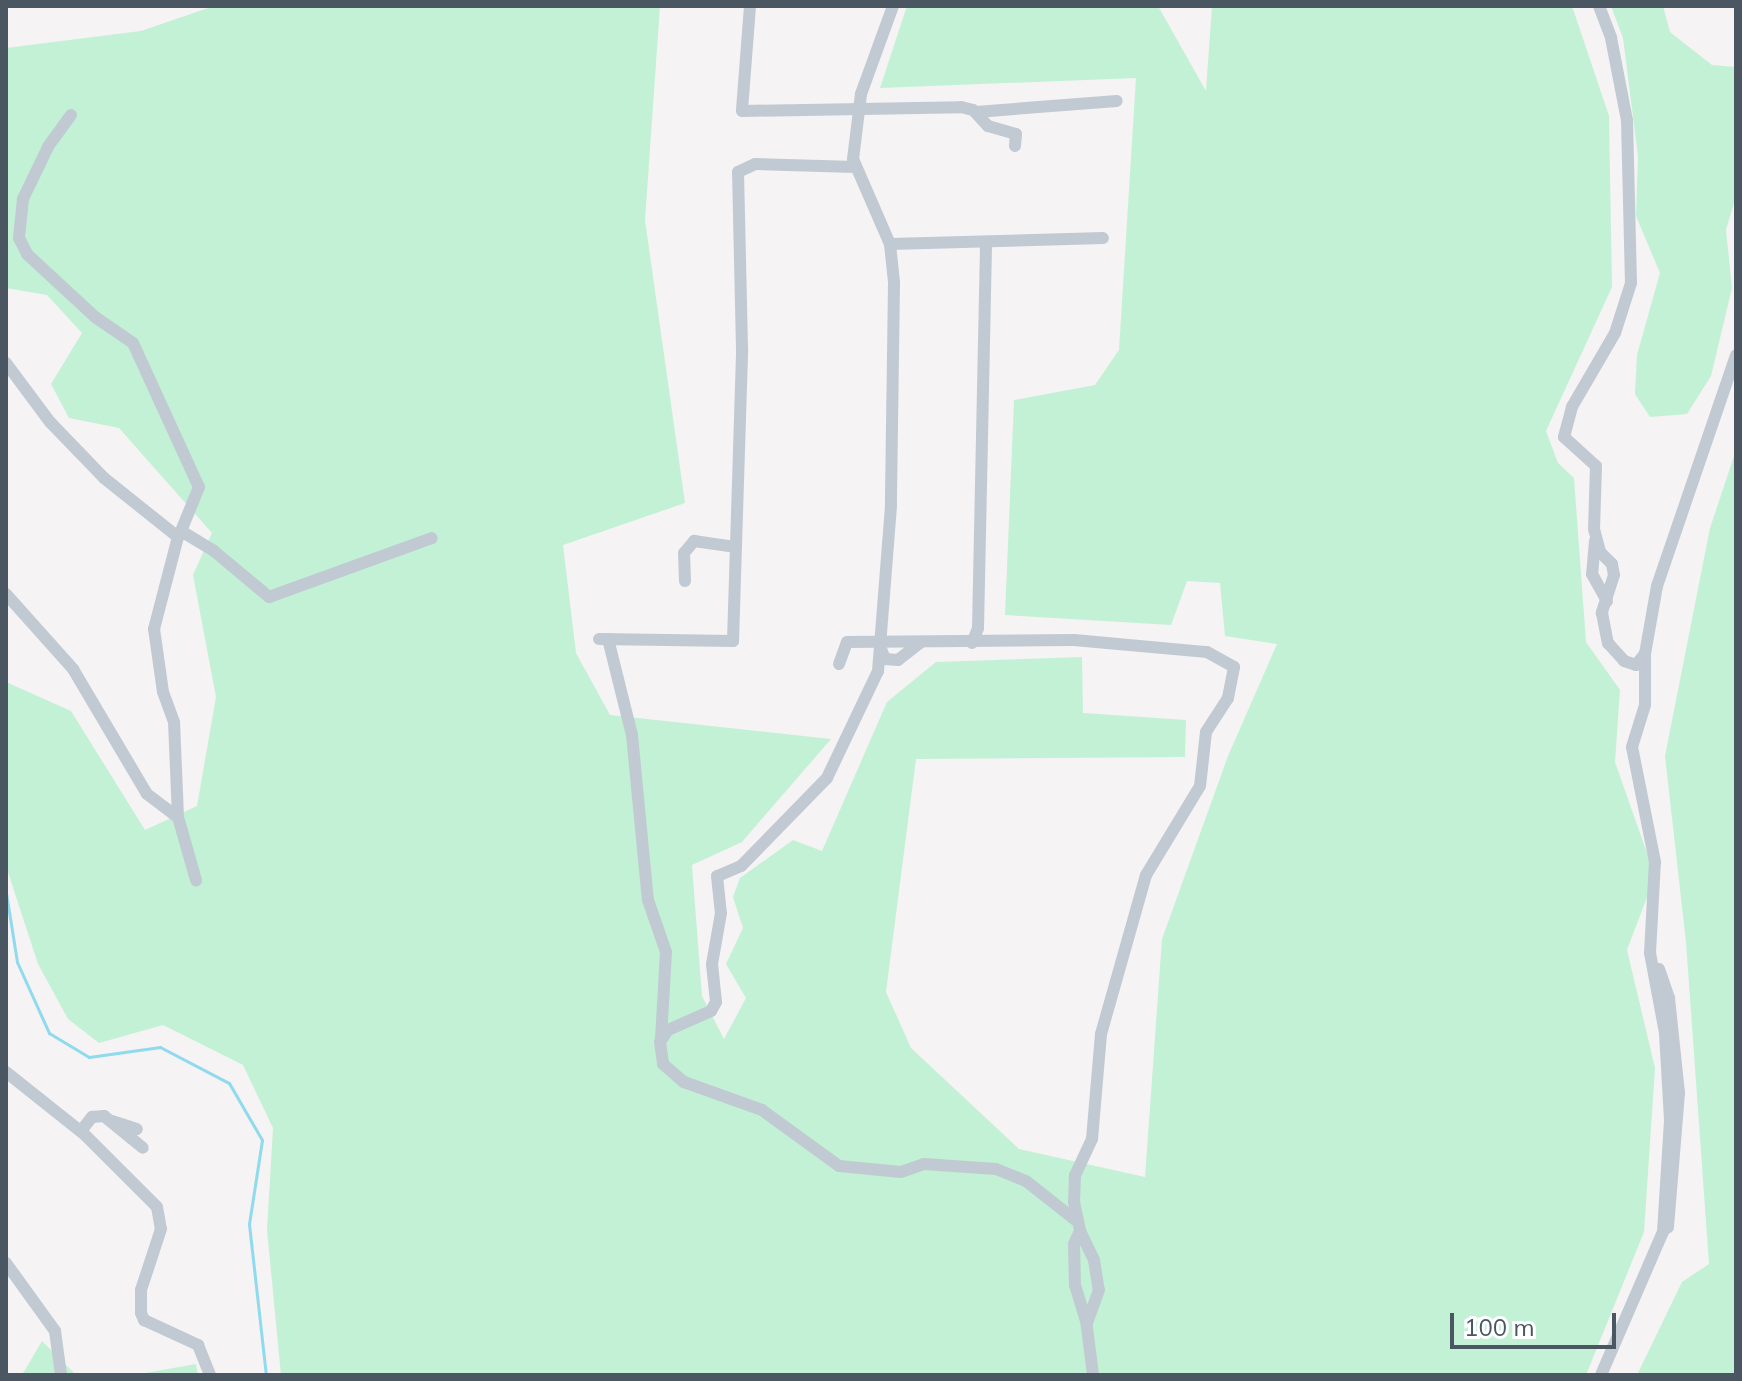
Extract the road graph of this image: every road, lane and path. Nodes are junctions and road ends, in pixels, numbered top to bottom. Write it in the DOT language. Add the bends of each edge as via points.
graph roads {
  1 [pos="750,6"];
  2 [pos="893,6"];
  3 [pos="1599,6"];
  4 [pos="1117,101"];
  5 [pos="859,109"];
  6 [pos="976,112"];
  7 [pos="71,115"];
  8 [pos="1015,146"];
  9 [pos="855,167"];
  10 [pos="1103,238"];
  11 [pos="986,242"];
  12 [pos="890,244"];
  13 [pos="1736,355"];
  14 [pos="6,363"];
  15 [pos="180,534"];
  16 [pos="1596,537"];
  17 [pos="432,538"];
  18 [pos="735,547"];
  19 [pos="685,581"];
  20 [pos="6,594"];
  21 [pos="1607,601"];
  22 [pos="920,643"];
  23 [pos="972,643"];
  24 [pos="884,644"];
  25 [pos="1645,654"];
  26 [pos="839,664"];
  27 [pos="178,817"];
  28 [pos="196,880"];
  29 [pos="660,1042"];
  30 [pos="6,1072"];
  31 [pos="112,1121"];
  32 [pos="137,1129"];
  33 [pos="81,1131"];
  34 [pos="143,1148"];
  35 [pos="1079,1226"];
  36 [pos="7,1265"];
  37 [pos="1087,1323"];
  38 [pos="61,1375"];
  39 [pos="210,1375"];
  40 [pos="1093,1375"];
  41 [pos="1601,1375"];
  1 -- 5 [label="street" via="742,111"];
  2 -- 5 [label="street"];
  3 -- 16 [label="street" via="1611,38 1627,120 1631,283 1615,333 1572,407 1564,437 1596,466"];
  4 -- 6 [label="street"];
  5 -- 6 [label="street" via="961,107"];
  5 -- 9 [label="street"];
  6 -- 8 [label="street" via="988,126 1016,134"];
  7 -- 15 [label="street" via="48,147 23,199 19,238 27,254 95,317 133,343 199,487"];
  9 -- 12 [label="street"];
  9 -- 18 [label="street" via="755,164 738,172 742,313"];
  10 -- 11 [label="street"];
  11 -- 12 [label="street"];
  11 -- 23 [label="street" via="978,628"];
  12 -- 24 [label="street" via="891,506"];
  13 -- 25 [label="street" via="1664,561"];
  14 -- 15 [label="street" via="80,456"];
  15 -- 17 [label="street" via="214,551 269,597"];
  15 -- 27 [label="street" via="154,629 163,692 174,722"];
  16 -- 21 [label="street" via="1592,574"];
  16 -- 21 [label="street" via="1614,575"];
  18 -- 19 [label="street" via="694,541 684,553"];
  18 -- 29 [label="street" via="733,641 603,639 632,735 648,900 666,952"];
  20 -- 27 [label="street" via="73,669 147,794"];
  21 -- 25 [label="street" via="1602,613 1608,643 1624,661 1636,665"];
  22 -- 23 [label="street"];
  22 -- 24 [label="street"];
  22 -- 24 [label="street" via="898,660 885,659"];
  23 -- 35 [label="street" via="1074,640 1157,646 1207,652 1234,667 1228,698 1206,732 1200,786 1146,875 1111,996 1098,1057 1092,1139 1075,1175"];
  24 -- 26 [label="street" via="847,642"];
  24 -- 29 [label="street" via="873,685 850,724 835,766 741,866 717,876 721,913 712,964 716,1002 711,1011 668,1030"];
  25 -- 41 [label="street" via="1645,705 1632,747 1655,862 1650,953 1665,1033 1670,1120 1661,1237"];
  27 -- 28 [label="street"];
  29 -- 35 [label="street" via="663,1064 684,1082 762,1110 839,1166 901,1172 924,1164 996,1169 1026,1181"];
  30 -- 33 [label="street"];
  31 -- 32 [label="street"];
  31 -- 33 [label="street" via="92,1117"];
  31 -- 34 [label="street"];
  33 -- 39 [label="street" via="161,1215 141,1290 144,1320 190,1339 203,1353"];
  35 -- 37 [label="street" via="1075,1285"];
  35 -- 37 [label="street" via="1094,1260 1099,1290"];
  36 -- 38 [label="street" via="55,1331"];
  37 -- 40 [label="street"];
}
